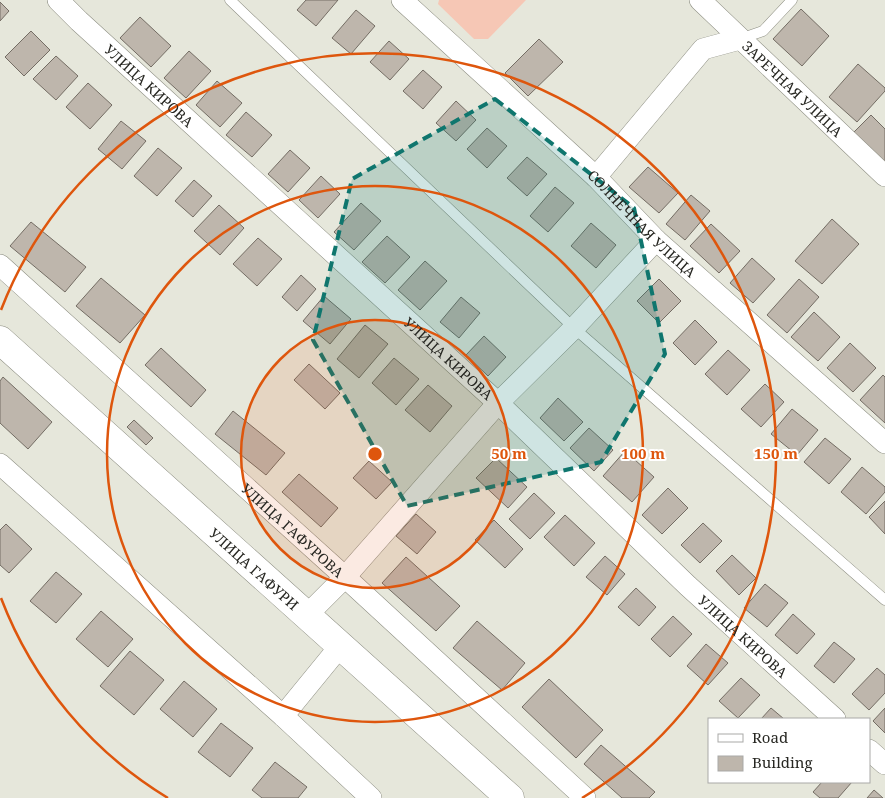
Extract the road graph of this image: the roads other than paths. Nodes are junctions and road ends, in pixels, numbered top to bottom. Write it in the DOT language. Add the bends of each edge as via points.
graph roads {
  1 [pos="58,0"];
  2 [pos="230,0"];
  3 [pos="402,0"];
  4 [pos="700,0"];
  5 [pos="792,0"];
  6 [pos="740,39"];
  7 [pos="885,176"];
  8 [pos="596,177"];
  9 [pos="656,240"];
  10 [pos="0,264"];
  11 [pos="574,328"];
  12 [pos="0,340"];
  13 [pos="498,403"];
  14 [pos="885,443"];
  15 [pos="0,464"];
  16 [pos="345,577"];
  17 [pos="885,600"];
  18 [pos="307,615"];
  19 [pos="341,645"];
  20 [pos="283,716"];
  21 [pos="834,718"];
  22 [pos="870,751"];
  23 [pos="885,764"];
  24 [pos="370,798"];
  25 [pos="510,798"];
  26 [pos="585,798"];
  1 -- 13 [label="street, УЛИЦА КИРОВА"];
  2 -- 11 [label="lane"];
  3 -- 8 [label="street, СОЛНЕЧНАЯ УЛИЦА"];
  4 -- 6 [label="street, ЗАРЕЧНАЯ УЛИЦА"];
  5 -- 6 [label="lane" via="763,30"];
  6 -- 7 [label="street, ЗАРЕЧНАЯ УЛИЦА"];
  6 -- 8 [label="street" via="703,49"];
  8 -- 9 [label="street, СОЛНЕЧНАЯ УЛИЦА"];
  9 -- 11 [label="street"];
  9 -- 14 [label="street, СОЛНЕЧНАЯ УЛИЦА"];
  10 -- 16 [label="street, УЛИЦА ГАФУРОВА"];
  11 -- 13 [label="street"];
  11 -- 17 [label="lane"];
  12 -- 18 [label="main road, УЛИЦА ГАФУРИ"];
  13 -- 16 [label="street"];
  13 -- 21 [label="street, УЛИЦА КИРОВА" via="688,586"];
  15 -- 20 [label="street"];
  16 -- 18 [label="street"];
  16 -- 26 [label="street, УЛИЦА ГАФУРОВА"];
  18 -- 19 [label="main road, УЛИЦА ГАФУРИ"];
  19 -- 20 [label="street"];
  19 -- 25 [label="main road, УЛИЦА ГАФУРИ"];
  20 -- 24 [label="street"];
  22 -- 23 [label="street"];
}
